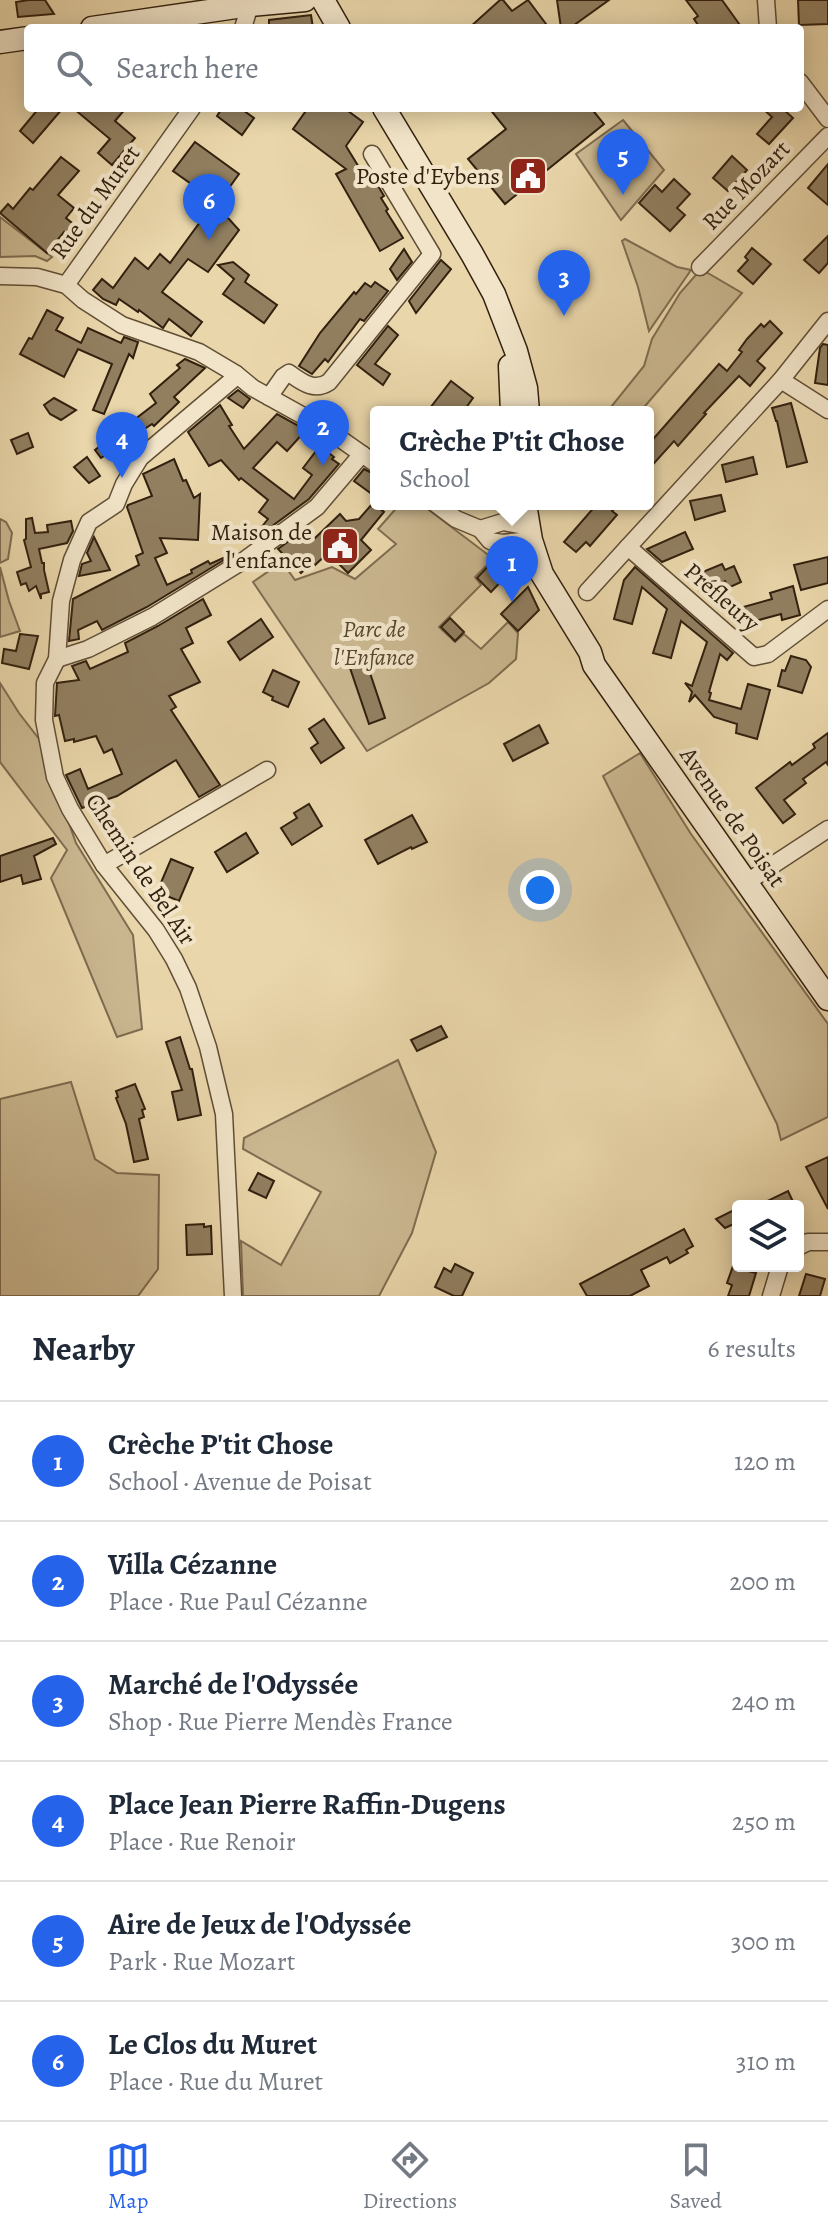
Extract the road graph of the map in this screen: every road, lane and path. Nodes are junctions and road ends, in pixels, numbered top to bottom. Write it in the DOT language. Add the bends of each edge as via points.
graph roads {
  1 [pos="305,0"];
  2 [pos="323,0"];
  3 [pos="766,0"];
  4 [pos="262,3"];
  5 [pos="119,24"];
  6 [pos="246,24"];
  7 [pos="337,24"];
  8 [pos="768,24"];
  9 [pos="24,39"];
  10 [pos="0,42"];
  11 [pos="804,87"];
  12 [pos="189,112"];
  13 [pos="386,112"];
  14 [pos="828,119"];
  15 [pos="828,136"];
  16 [pos="372,154"];
  17 [pos="700,267"];
  18 [pos="0,276"];
  19 [pos="66,285"];
  20 [pos="823,326"];
  21 [pos="507,329"];
  22 [pos="236,374"];
  23 [pos="781,380"];
  24 [pos="269,397"];
  25 [pos="512,406"];
  26 [pos="527,406"];
  27 [pos="828,410"];
  28 [pos="362,454"];
  29 [pos="370,460"];
  30 [pos="444,510"];
  31 [pos="523,523"];
  32 [pos="628,547"];
  33 [pos="587,592"];
  34 [pos="828,609"];
  35 [pos="57,659"];
  36 [pos="267,770"];
  37 [pos="828,829"];
  38 [pos="104,865"];
  39 [pos="747,882"];
  40 [pos="828,999"];
  41 [pos="828,1242"];
  42 [pos="804,1244"];
  43 [pos="778,1272"];
  44 [pos="233,1296"];
  45 [pos="771,1296"];
  1 -- 4 [label="main road"];
  2 -- 7 [label="main road"];
  3 -- 8 [label="street"];
  4 -- 5 [label="main road"];
  4 -- 6 [label="street"];
  9 -- 10 [label="main road"];
  11 -- 14 [label="street"];
  12 -- 19 [label="street, Rue du Muret"];
  13 -- 21 [label="main road" via="472,254"];
  15 -- 17 [label="street, Rue Mozart"];
  16 -- 24 [label="street" via="432,254 430,260 329,382 308,386 289,373"];
  18 -- 19 [label="street" via="37,277"];
  19 -- 22 [label="street" via="109,318 199,352"];
  20 -- 23 [label="street"];
  21 -- 25 [label="main road"];
  21 -- 26 [label="main road"];
  22 -- 24 [label="street"];
  22 -- 35 [label="street, Chemin de Bel Air" via="140,458 116,504 89,522 61,601"];
  23 -- 27 [label="street"];
  23 -- 32 [label="street"];
  24 -- 28 [label="street"];
  28 -- 29 [label="street"];
  28 -- 35 [label="street" via="317,507 246,559 152,617"];
  30 -- 31 [label="street, Avenue de Poisat" via="480,529"];
  31 -- 39 [label="main road, Avenue de Poisat" via="542,574 594,665"];
  32 -- 33 [label="street"];
  32 -- 34 [label="street, Préfleury" via="754,657 768,654"];
  35 -- 38 [label="street, Chemin de Bel Air" via="45,683 44,720 55,777"];
  36 -- 38 [label="street"];
  37 -- 39 [label="street"];
  38 -- 44 [label="street, Chemin de Bel Air" via="174,959 208,1047 224,1114"];
  39 -- 40 [label="main road, Avenue de Poisat"];
  41 -- 42 [label="street"];
  43 -- 45 [label="street"];
}
